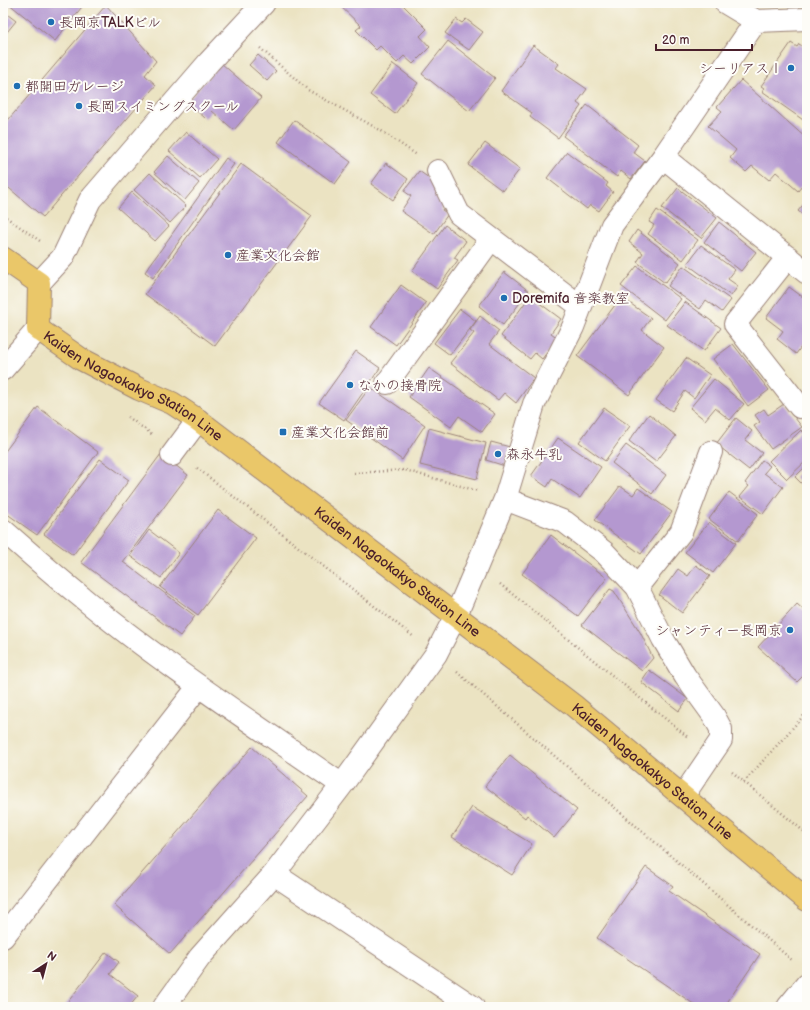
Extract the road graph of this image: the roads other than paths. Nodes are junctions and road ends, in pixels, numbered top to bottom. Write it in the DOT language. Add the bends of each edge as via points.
graph roads {
  1 [pos="264,3"];
  2 [pos="726,3"];
  3 [pos="807,19"];
  4 [pos="756,21"];
  5 [pos="663,157"];
  6 [pos="438,171"];
  7 [pos="491,239"];
  8 [pos="788,257"];
  9 [pos="3,258"];
  10 [pos="807,273"];
  11 [pos="39,284"];
  12 [pos="580,306"];
  13 [pos="38,329"];
  14 [pos="3,369"];
  15 [pos="387,383"];
  16 [pos="800,407"];
  17 [pos="198,420"];
  18 [pos="711,452"];
  19 [pos="174,453"];
  20 [pos="505,499"];
  21 [pos="3,530"];
  22 [pos="636,587"];
  23 [pos="456,615"];
  24 [pos="199,686"];
  25 [pos="342,785"];
  26 [pos="682,796"];
  27 [pos="274,874"];
  28 [pos="807,900"];
  29 [pos="3,937"];
  30 [pos="807,984"];
  31 [pos="164,1007"];
  32 [pos="473,1007"];
  33 [pos="788,1007"];
  1 -- 11 [label="street" via="90,200 63,257"];
  2 -- 4 [label="street"];
  3 -- 4 [label="street"];
  4 -- 5 [label="street"];
  5 -- 8 [label="street"];
  5 -- 12 [label="street" via="612,225"];
  6 -- 7 [label="street" via="460,214"];
  7 -- 12 [label="street"];
  7 -- 15 [label="street"];
  8 -- 10 [label="street"];
  8 -- 16 [label="street" via="735,324"];
  9 -- 11 [label="main road"];
  11 -- 13 [label="main road, Kaiden Nagaokakyo Station Line"];
  12 -- 20 [label="street" via="573,328 534,404"];
  13 -- 14 [label="street"];
  13 -- 17 [label="main road, Kaiden Nagaokakyo Station Line" via="81,359 172,403"];
  17 -- 19 [label="street"];
  17 -- 23 [label="main road, Kaiden Nagaokakyo Station Line"];
  18 -- 22 [label="street" via="681,532"];
  20 -- 22 [label="street" via="566,522 604,552"];
  20 -- 23 [label="street"];
  21 -- 24 [label="street" via="84,600"];
  22 -- 26 [label="street" via="666,645 721,729 721,740"];
  23 -- 25 [label="street" via="436,654"];
  23 -- 26 [label="main road, Kaiden Nagaokakyo Station Line" via="573,705"];
  24 -- 25 [label="street"];
  24 -- 29 [label="street"];
  25 -- 27 [label="street"];
  26 -- 28 [label="main road, Kaiden Nagaokakyo Station Line"];
  27 -- 31 [label="street" via="200,957"];
  27 -- 32 [label="street"];
  30 -- 33 [label="street"];
}
